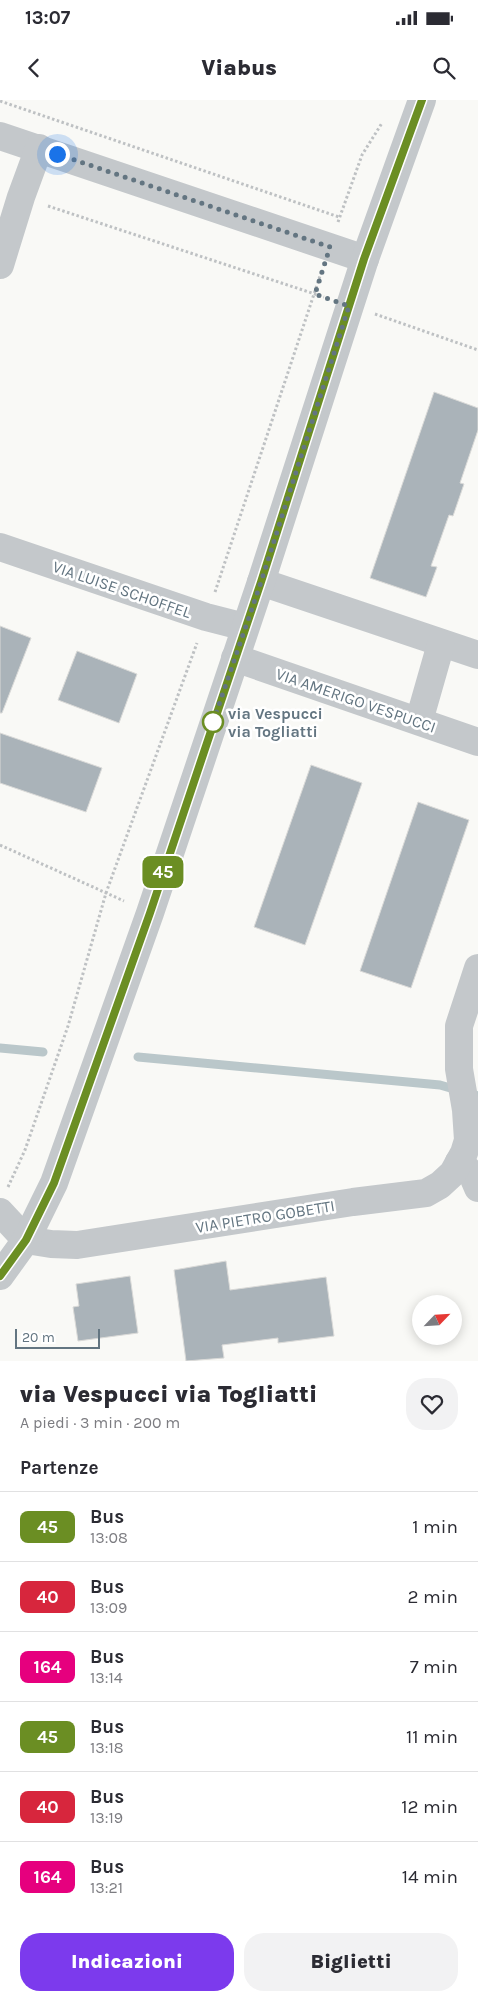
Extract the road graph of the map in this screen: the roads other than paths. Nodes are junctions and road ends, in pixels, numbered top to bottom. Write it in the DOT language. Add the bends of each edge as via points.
graph roads {
  1 [pos="422,100"];
  2 [pos="0,136"];
  3 [pos="38,148"];
  4 [pos="364,259"];
  5 [pos="0,265"];
  6 [pos="0,547"];
  7 [pos="261,582"];
  8 [pos="245,627"];
  9 [pos="441,644"];
  10 [pos="478,656"];
  11 [pos="235,658"];
  12 [pos="419,722"];
  13 [pos="478,742"];
  14 [pos="478,968"];
  15 [pos="459,1162"];
  16 [pos="478,1188"];
  17 [pos="3,1202"];
  18 [pos="26,1240"];
  19 [pos="0,1276"];
  1 -- 4 [label="street"];
  2 -- 3 [label="street"];
  3 -- 4 [label="street"];
  3 -- 5 [label="street"];
  4 -- 7 [label="street"];
  6 -- 8 [label="street, VIA LUISE SCHOFFEL" via="206,617"];
  7 -- 8 [label="street"];
  7 -- 9 [label="street"];
  8 -- 11 [label="street"];
  9 -- 10 [label="street"];
  9 -- 12 [label="street"];
  11 -- 12 [label="street, VIA AMERIGO VESPUCCI"];
  11 -- 18 [label="street" via="150,913 54,1183"];
  12 -- 13 [label="street, VIA AMERIGO VESPUCCI"];
  14 -- 15 [label="street, VIA PIETRO GOBETTI" via="459,1026 458,1068 468,1140"];
  15 -- 16 [label="street" via="472,1174"];
  15 -- 18 [label="street, VIA PIETRO GOBETTI" via="440,1185 426,1192 77,1245"];
  17 -- 18 [label="street"];
  18 -- 19 [label="street"];
}
